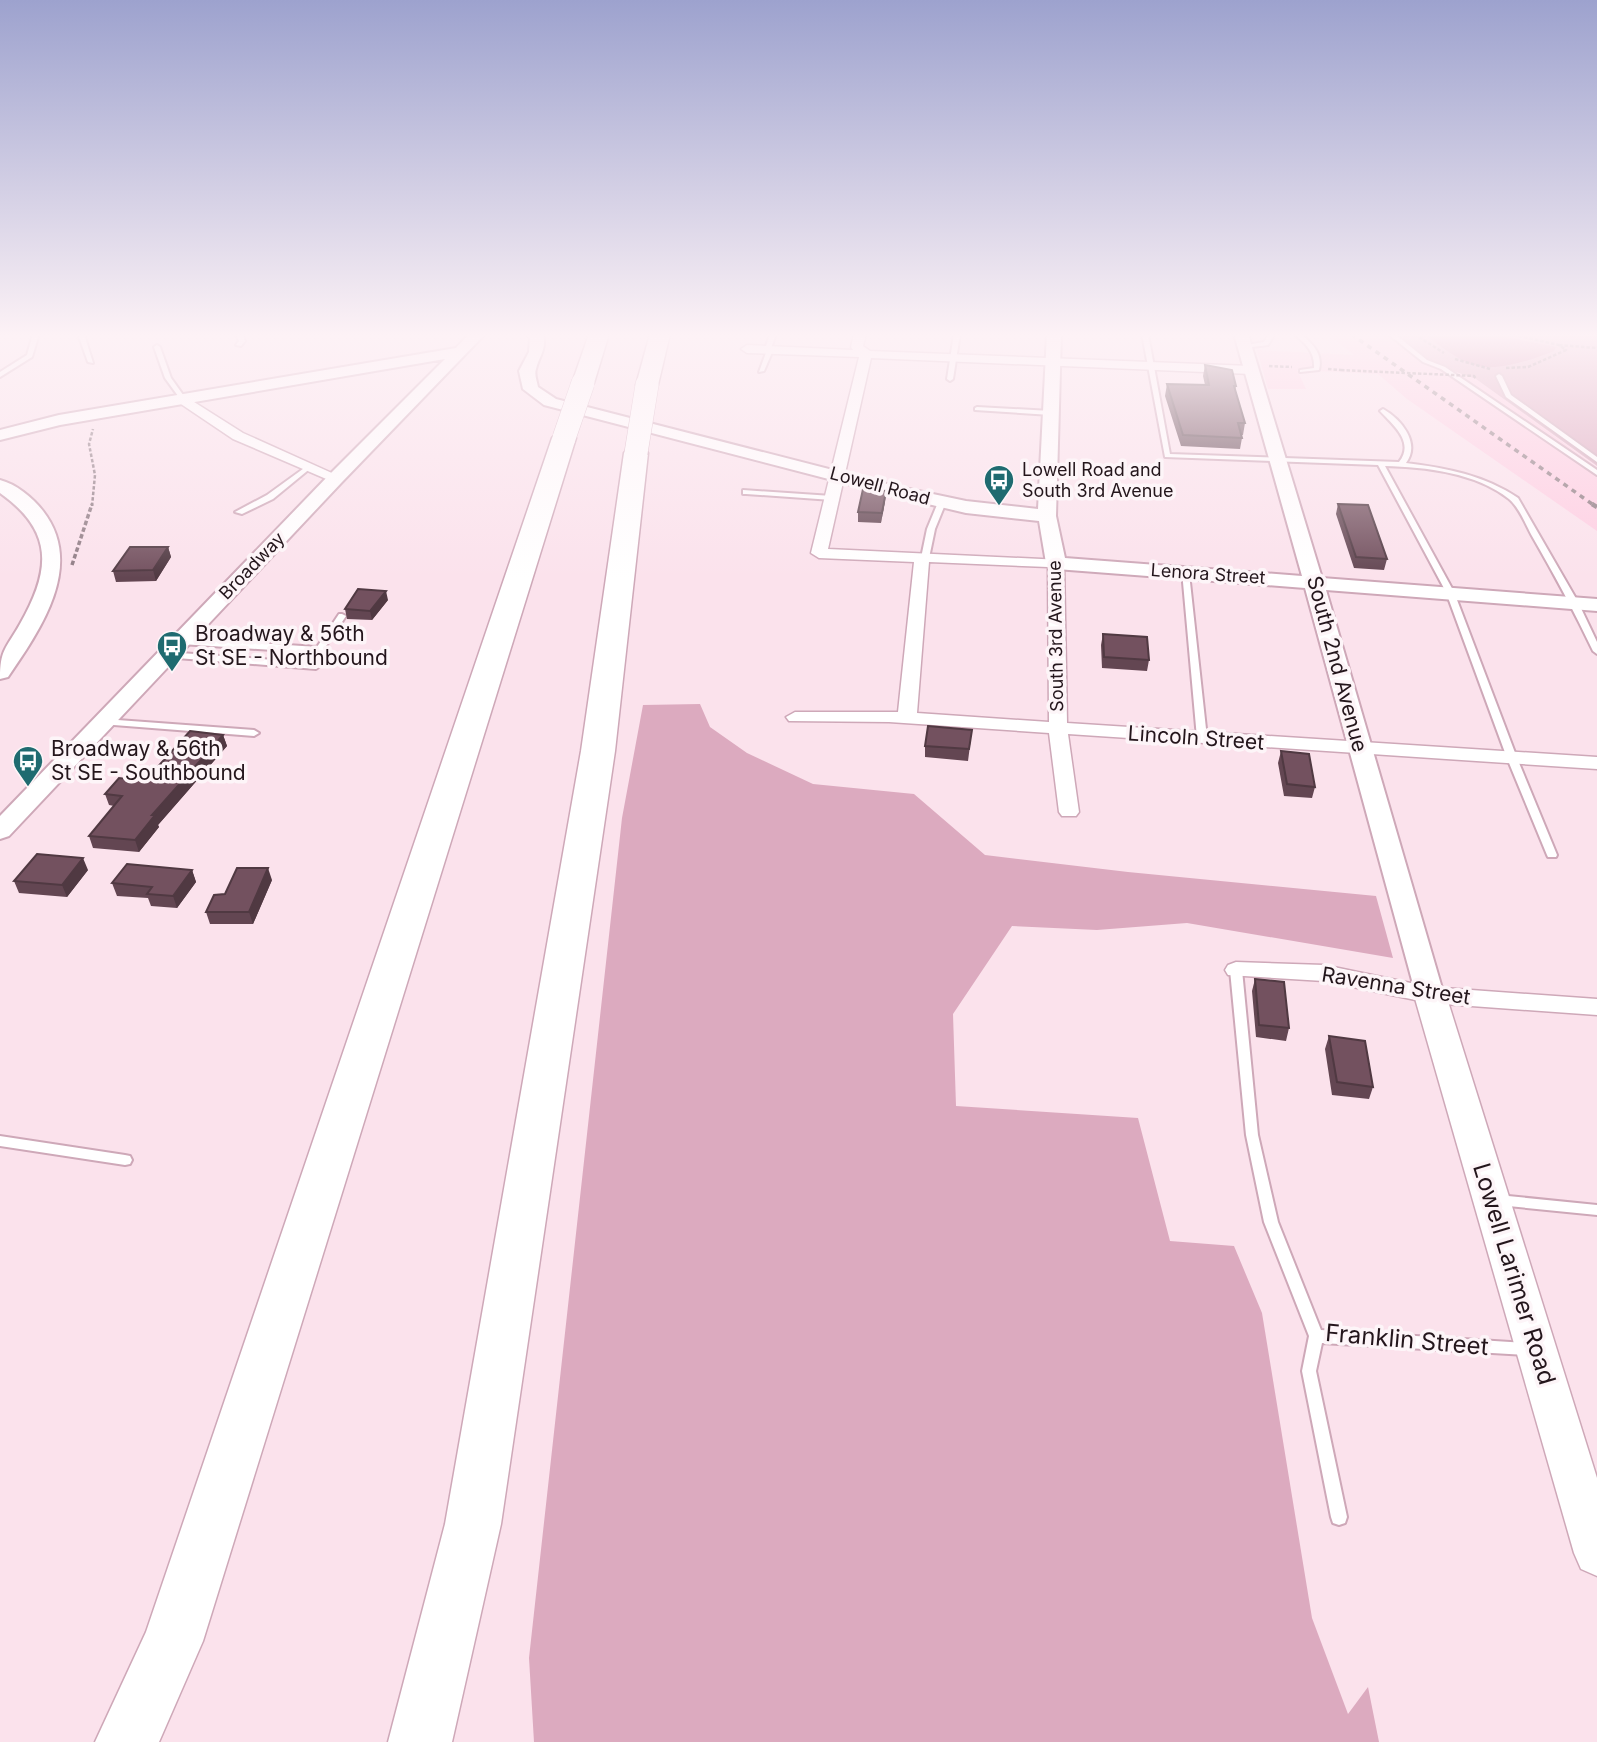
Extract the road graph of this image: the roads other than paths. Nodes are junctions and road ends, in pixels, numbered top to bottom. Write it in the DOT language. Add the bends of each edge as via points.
graph roads {
  1 [pos="87,415"];
  2 [pos="204,415"];
  3 [pos="398,415"];
  4 [pos="572,415"];
  5 [pos="603,415"];
  6 [pos="642,415"];
  7 [pos="851,415"];
  8 [pos="1022,415"];
  9 [pos="1051,415"];
  10 [pos="1159,415"];
  11 [pos="1265,415"];
  12 [pos="1388,415"];
  13 [pos="1512,415"];
  14 [pos="1535,415"];
  15 [pos="1021,421"];
  16 [pos="0,435"];
  17 [pos="1597,460"];
  18 [pos="1279,462"];
  19 [pos="1381,464"];
  20 [pos="1401,464"];
  21 [pos="309,467"];
  22 [pos="1597,473"];
  23 [pos="837,474"];
  24 [pos="336,478"];
  25 [pos="4,492"];
  26 [pos="746,492"];
  27 [pos="832,498"];
  28 [pos="942,502"];
  29 [pos="239,512"];
  30 [pos="1047,516"];
  31 [pos="48,531"];
  32 [pos="923,557"];
  33 [pos="1056,563"];
  34 [pos="1185,573"];
  35 [pos="1315,582"];
  36 [pos="1450,592"];
  37 [pos="1574,602"];
  38 [pos="1597,605"];
  39 [pos="342,616"];
  40 [pos="174,648"];
  41 [pos="1597,650"];
  42 [pos="316,666"];
  43 [pos="0,672"];
  44 [pos="795,717"];
  45 [pos="907,718"];
  46 [pos="104,722"];
  47 [pos="1058,728"];
  48 [pos="254,733"];
  49 [pos="1202,738"];
  50 [pos="1359,749"];
  51 [pos="1512,758"];
  52 [pos="1597,763"];
  53 [pos="1069,812"];
  54 [pos="0,831"];
  55 [pos="1552,855"];
  56 [pos="1236,970"];
  57 [pos="1430,995"];
  58 [pos="1597,1007"];
  59 [pos="0,1140"];
  60 [pos="125,1160"];
  61 [pos="1492,1199"];
  62 [pos="1597,1210"];
  63 [pos="1316,1336"];
  64 [pos="1536,1349"];
  65 [pos="1339,1517"];
  66 [pos="1597,1553"];
  67 [pos="127,1742"];
  68 [pos="420,1742"];
  1 -- 16 [label="street"];
  2 -- 21 [label="street" via="249,443"];
  3 -- 24 [label="street, Broadway"];
  4 -- 67 [label="highway, bridge" via="173,1641"];
  5 -- 23 [label="street, Lowell Road"];
  6 -- 68 [label="highway, bridge" via="598,751 473,1524"];
  7 -- 23 [label="street"];
  8 -- 15 [label="lane"];
  9 -- 30 [label="street, South 3rd Avenue"];
  10 -- 18 [label="lane" via="1167,456"];
  11 -- 18 [label="street, South 2nd Avenue"];
  12 -- 20 [label="lane" via="1411,447"];
  13 -- 22 [label="lane"];
  14 -- 17 [label="lane"];
  18 -- 19 [label="lane"];
  18 -- 35 [label="street, South 2nd Avenue"];
  19 -- 20 [label="lane"];
  19 -- 36 [label="lane"];
  20 -- 37 [label="lane" via="1477,479 1515,500"];
  21 -- 24 [label="street"];
  21 -- 29 [label="lane" via="270,497"];
  23 -- 27 [label="street"];
  23 -- 28 [label="street, Lowell Road"];
  24 -- 40 [label="street, Broadway"];
  25 -- 31 [label="street" via="33,511"];
  26 -- 27 [label="lane"];
  27 -- 32 [label="street, Lenora Street" via="819,553"];
  28 -- 30 [label="street, Lowell Road"];
  28 -- 32 [label="lane"];
  30 -- 33 [label="street, South 3rd Avenue"];
  31 -- 43 [label="street" via="52,560 46,597"];
  32 -- 33 [label="street, Lenora Street"];
  32 -- 45 [label="street"];
  33 -- 34 [label="street, Lenora Street"];
  33 -- 47 [label="street, South 3rd Avenue"];
  34 -- 35 [label="street, Lenora Street"];
  34 -- 49 [label="lane"];
  35 -- 36 [label="street, Lenora Street"];
  35 -- 50 [label="street, South 2nd Avenue"];
  36 -- 37 [label="street, Lenora Street"];
  36 -- 51 [label="lane"];
  37 -- 38 [label="street, Lenora Street"];
  37 -- 41 [label="lane"];
  39 -- 40 [label="lane" via="319,650"];
  40 -- 42 [label="lane"];
  40 -- 46 [label="street, Broadway"];
  44 -- 45 [label="street, Lincoln Street"];
  45 -- 47 [label="street, Lincoln Street"];
  46 -- 48 [label="lane"];
  46 -- 54 [label="street, Broadway"];
  47 -- 49 [label="street, Lincoln Street"];
  47 -- 53 [label="street, South 3rd Avenue"];
  49 -- 50 [label="street, Lincoln Street"];
  50 -- 51 [label="street, Lincoln Street"];
  50 -- 57 [label="street, South 2nd Avenue"];
  51 -- 52 [label="street, Lincoln Street"];
  51 -- 55 [label="lane"];
  56 -- 57 [label="street, Ravenna Street" via="1324,973"];
  56 -- 63 [label="lane, Franklin Street" via="1252,1135 1271,1222"];
  57 -- 58 [label="street, Ravenna Street"];
  57 -- 61 [label="main road, Lowell Larimer Road"];
  59 -- 60 [label="lane"];
  61 -- 62 [label="lane"];
  61 -- 64 [label="main road, Lowell Larimer Road"];
  63 -- 64 [label="lane, Franklin Street"];
  63 -- 65 [label="lane" via="1310,1371"];
  64 -- 66 [label="main road, Lowell Larimer Road"];
}
